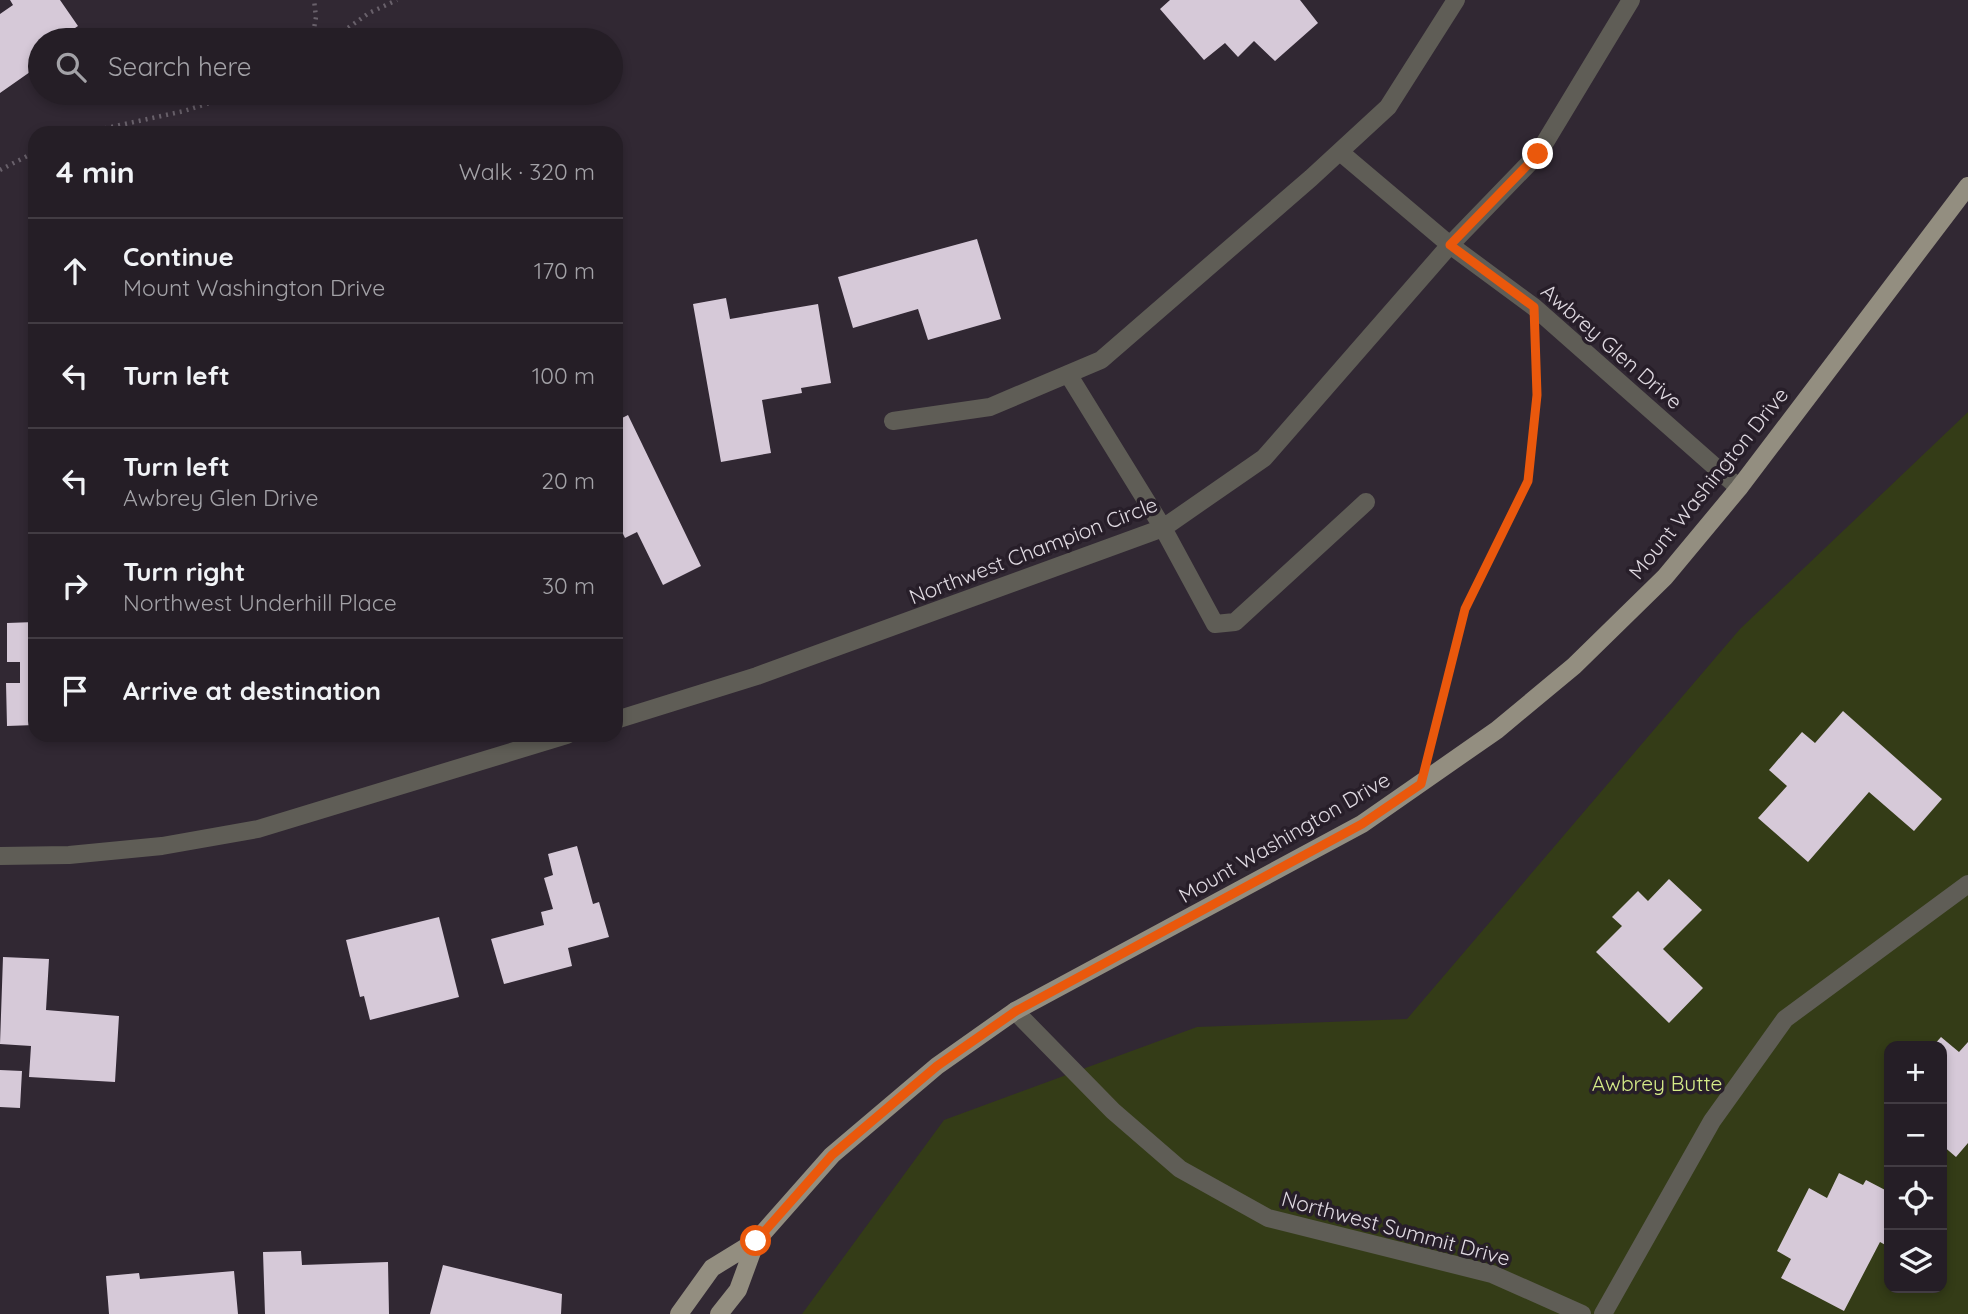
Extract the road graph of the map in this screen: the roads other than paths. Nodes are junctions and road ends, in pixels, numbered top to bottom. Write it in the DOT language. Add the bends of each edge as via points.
graph roads {
  1 [pos="1456,0"];
  2 [pos="1631,0"];
  3 [pos="1340,152"];
  4 [pos="1968,186"];
  5 [pos="1450,245"];
  6 [pos="1068,374"];
  7 [pos="893,421"];
  8 [pos="1739,488"];
  9 [pos="1366,502"];
  10 [pos="1163,528"];
  11 [pos="623,718"];
  12 [pos="544,742"];
  13 [pos="0,856"];
  14 [pos="1968,884"];
  15 [pos="1016,1011"];
  16 [pos="756,1241"];
  17 [pos="679,1314"];
  18 [pos="719,1314"];
  19 [pos="1582,1314"];
  20 [pos="1603,1314"];
  1 -- 3 [label="street" via="1388,107"];
  2 -- 5 [label="street, Northwest Champion Circle" via="1538,154"];
  3 -- 5 [label="street, Awbrey Glen Drive"];
  3 -- 6 [label="street" via="1101,360"];
  4 -- 8 [label="main road, Mount Washington Drive"];
  5 -- 8 [label="street, Awbrey Glen Drive" via="1534,307"];
  5 -- 10 [label="street, Northwest Champion Circle" via="1264,458"];
  6 -- 7 [label="street" via="989,407"];
  6 -- 10 [label="street"];
  8 -- 15 [label="main road, Mount Washington Drive" via="1665,577 1574,666 1497,730 1352,829"];
  9 -- 10 [label="street" via="1235,622 1215,624"];
  10 -- 11 [label="street, Northwest Champion Circle" via="757,676"];
  12 -- 13 [label="street" via="258,828 162,846"];
  14 -- 20 [label="street" via="1785,1019 1712,1121"];
  15 -- 16 [label="main road, Mount Washington Drive" via="937,1066 832,1155"];
  15 -- 19 [label="street, Northwest Summit Drive" via="1113,1111 1180,1169 1268,1218 1492,1275"];
  16 -- 17 [label="main road, Mount Washington Drive" via="712,1268"];
  16 -- 18 [label="main road, Mount Washington Drive" via="738,1290"];
}
